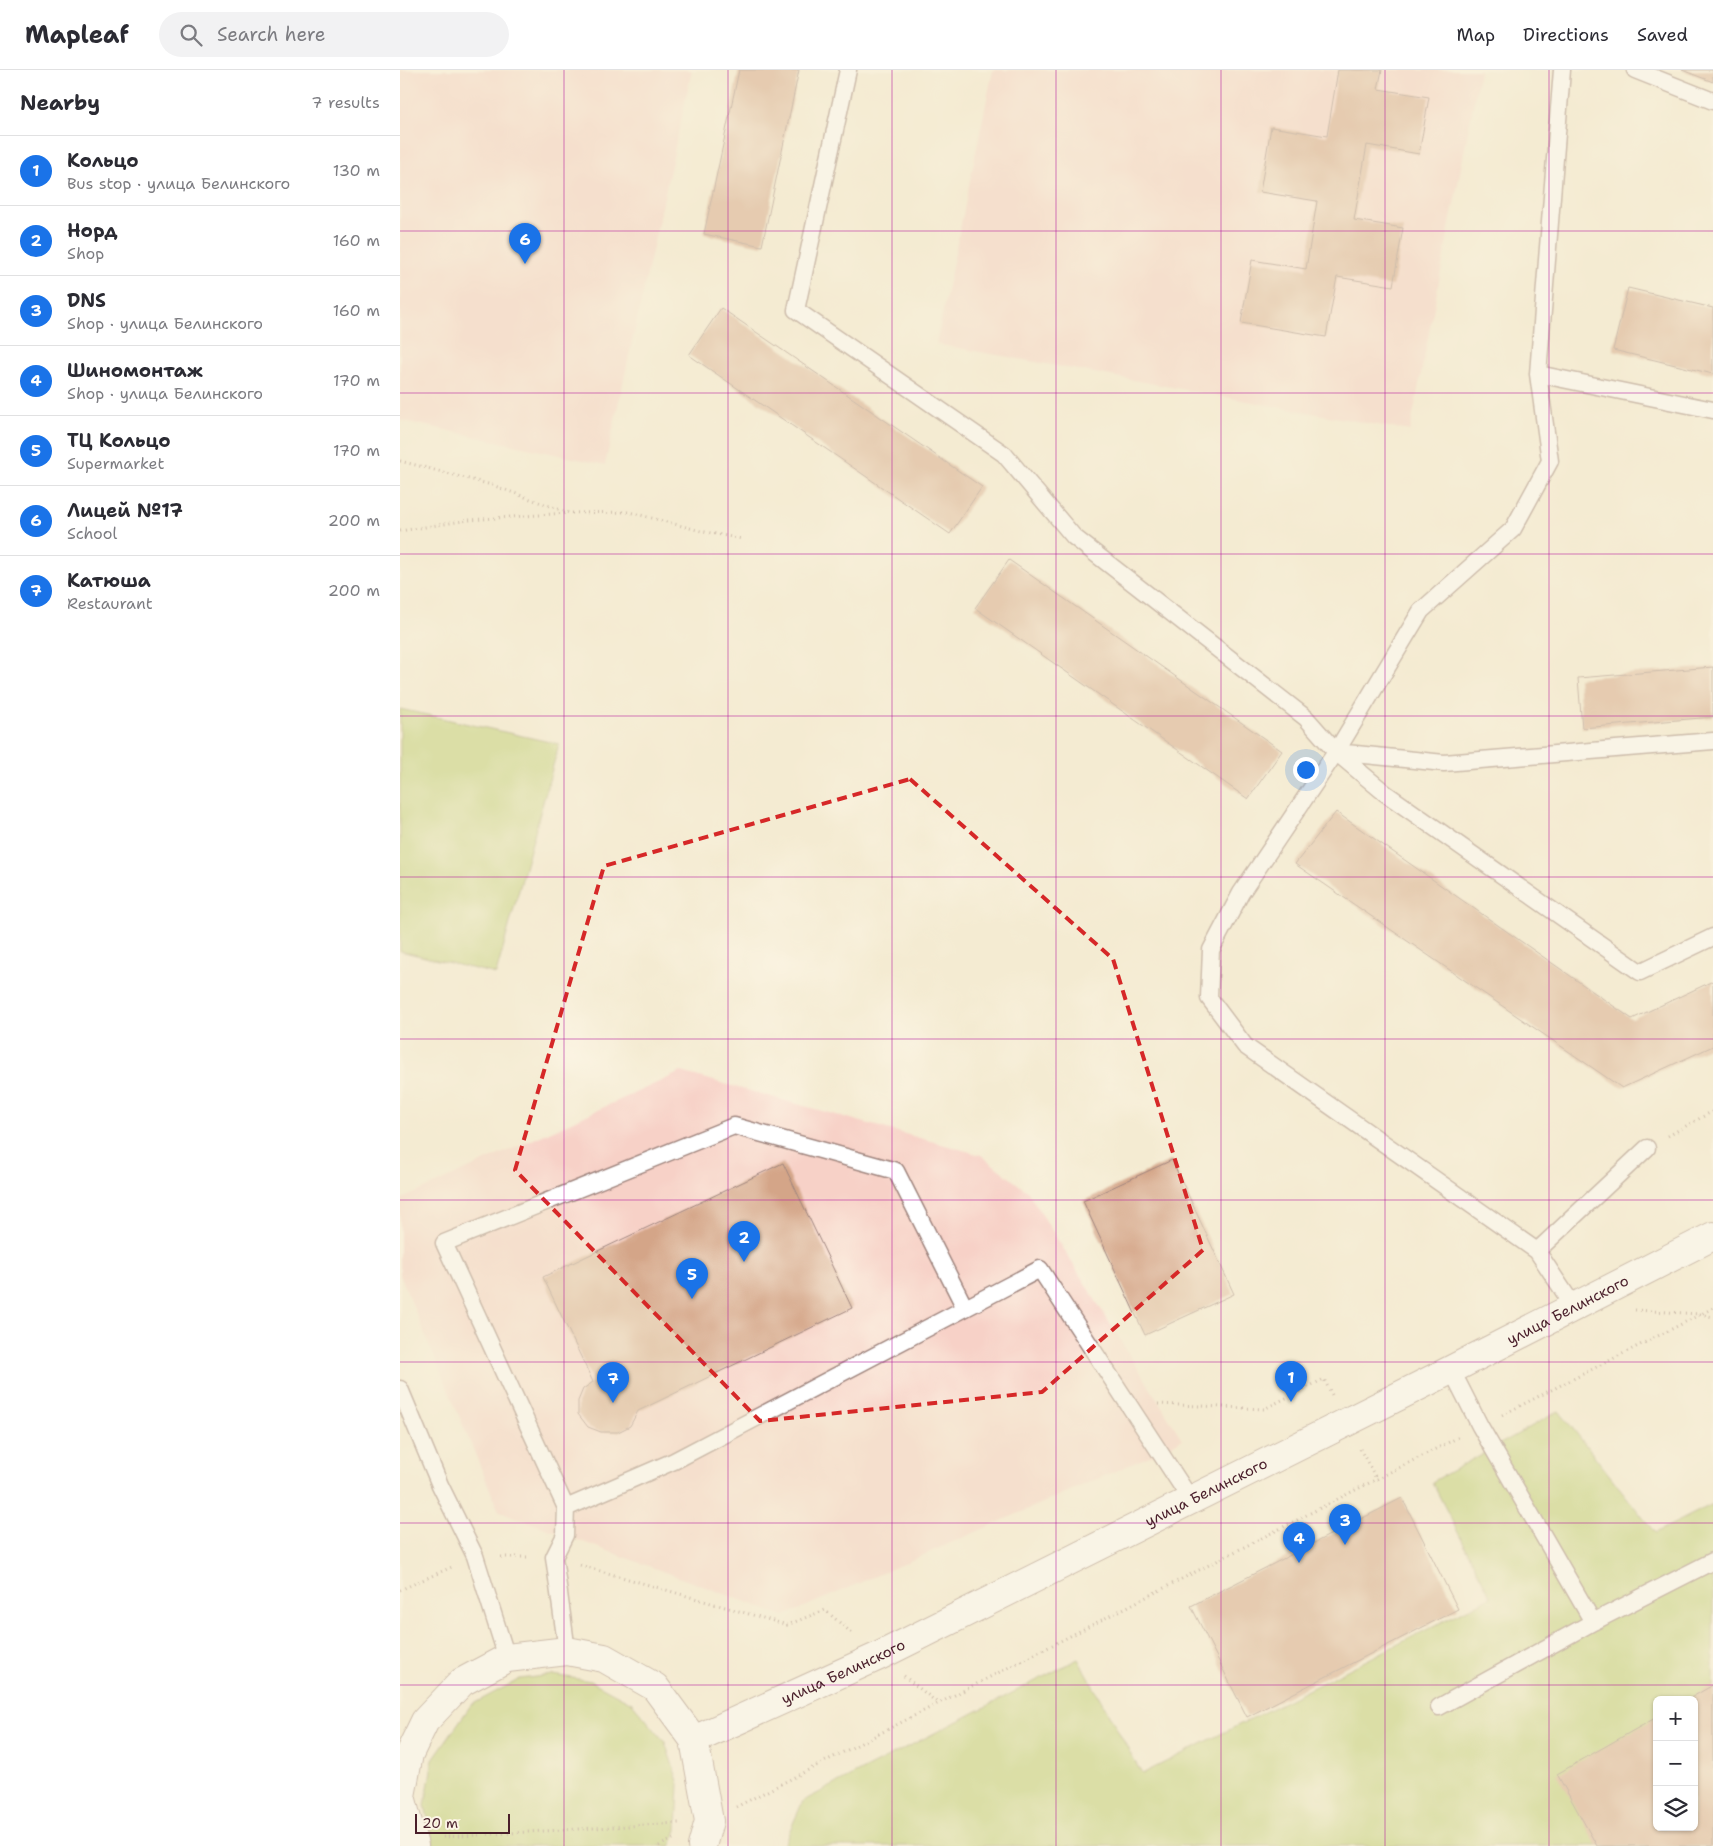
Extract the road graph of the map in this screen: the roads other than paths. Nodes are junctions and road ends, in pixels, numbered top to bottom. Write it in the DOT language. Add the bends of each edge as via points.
graph roads {
  1 [pos="848,70"];
  2 [pos="1562,70"];
  3 [pos="1635,70"];
  4 [pos="1713,101"];
  5 [pos="1538,374"];
  6 [pos="1713,410"];
  7 [pos="1713,741"];
  8 [pos="1336,752"];
  9 [pos="1713,937"];
  10 [pos="1647,1148"];
  11 [pos="1713,1236"];
  12 [pos="1537,1251"];
  13 [pos="1574,1307"];
  14 [pos="965,1308"];
  15 [pos="1451,1369"];
  16 [pos="400,1389"];
  17 [pos="1191,1500"];
  18 [pos="566,1508"];
  19 [pos="1713,1562"];
  20 [pos="1593,1622"];
  21 [pos="567,1651"];
  22 [pos="507,1658"];
  23 [pos="1439,1707"];
  24 [pos="694,1740"];
  25 [pos="404,1753"];
  26 [pos="706,1834"];
  27 [pos="413,1842"];
  1 -- 8 [label="lane" via="796,310 1004,454 1074,537 1306,718"];
  2 -- 5 [label="lane"];
  3 -- 4 [label="lane"];
  5 -- 6 [label="lane"];
  5 -- 8 [label="lane" via="1550,461 1513,528 1421,611"];
  7 -- 8 [label="lane" via="1444,763"];
  8 -- 9 [label="lane" via="1385,793 1640,972"];
  8 -- 12 [label="lane" via="1240,893 1211,950 1209,998 1246,1046"];
  10 -- 12 [label="lane"];
  11 -- 13 [label="main road, улица Белинского"];
  12 -- 13 [label="lane"];
  13 -- 15 [label="main road, улица Белинского"];
  14 -- 17 [label="lane" via="1040,1269"];
  14 -- 18 [label="lane" via="674,1461"];
  14 -- 18 [label="lane" via="896,1171 734,1126 444,1242"];
  15 -- 17 [label="main road, улица Белинского"];
  15 -- 20 [label="lane" via="1480,1426"];
  16 -- 22 [label="lane" via="440,1485 475,1556"];
  17 -- 24 [label="main road, улица Белинского" via="878,1656"];
  18 -- 21 [label="lane" via="565,1535 554,1557"];
  19 -- 20 [label="lane"];
  20 -- 23 [label="lane"];
  21 -- 22 [label="main road"];
  21 -- 24 [label="main road" via="604,1658 655,1687"];
  22 -- 25 [label="main road" via="462,1682 425,1721"];
  24 -- 26 [label="main road"];
  25 -- 27 [label="main road" via="401,1796"];
}
